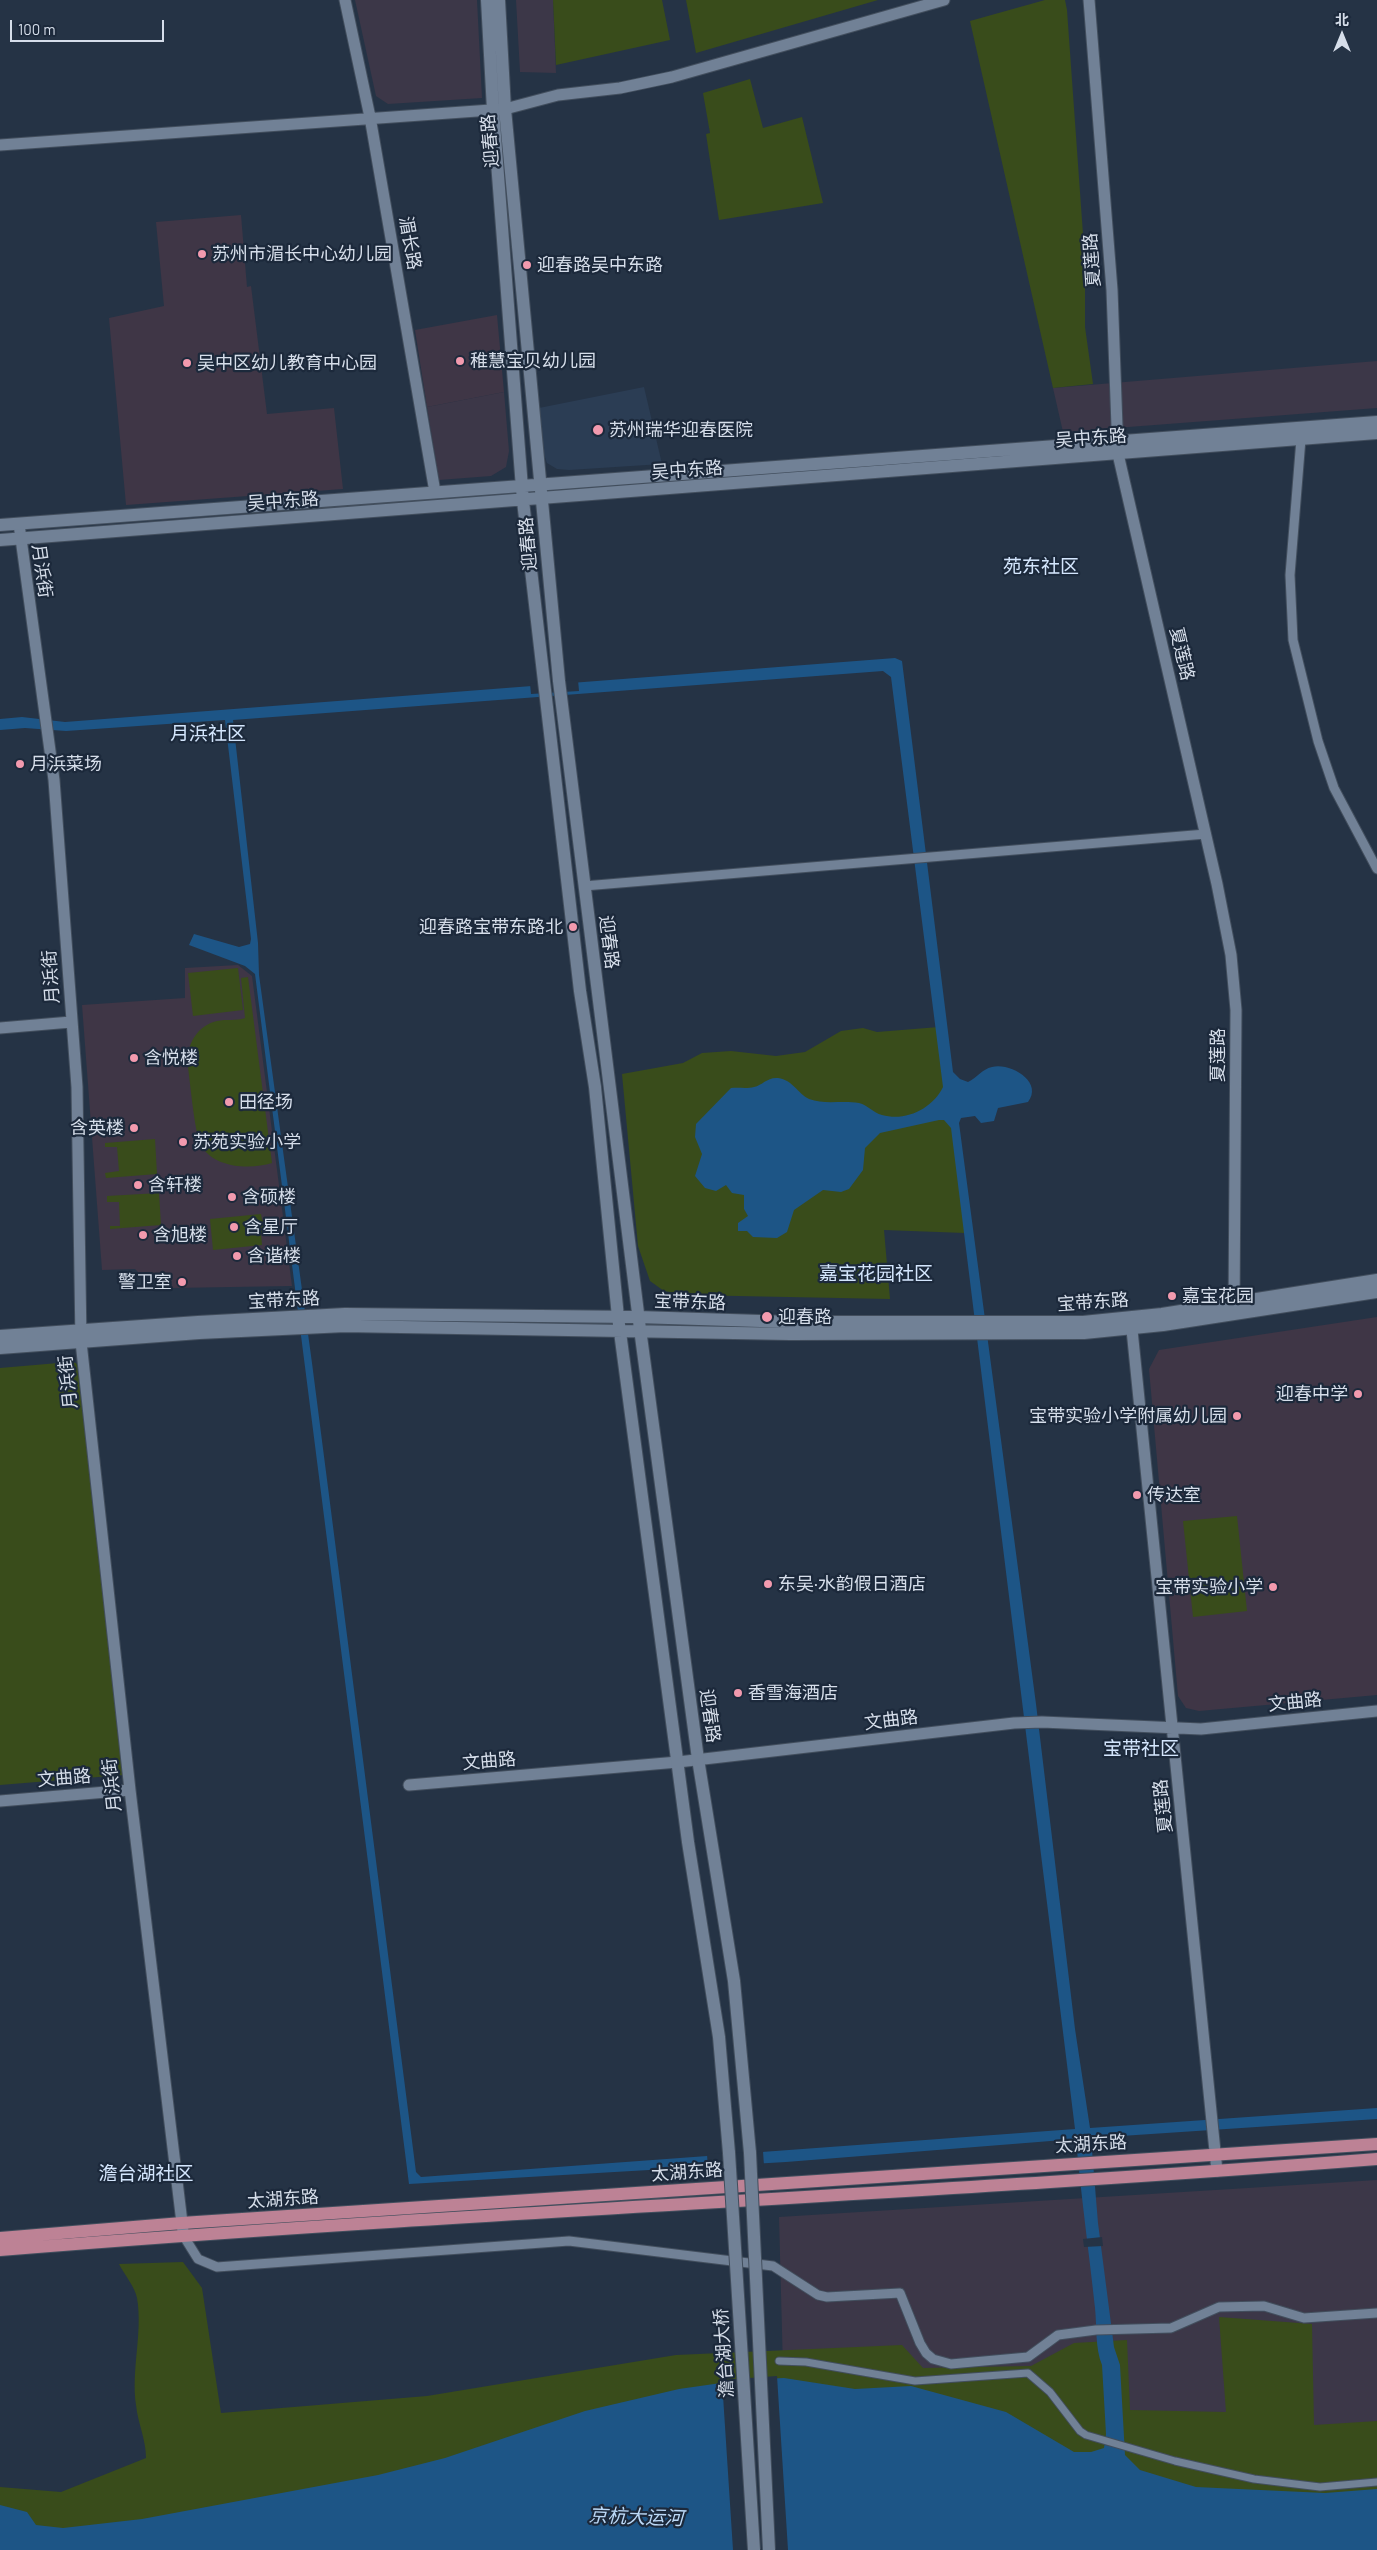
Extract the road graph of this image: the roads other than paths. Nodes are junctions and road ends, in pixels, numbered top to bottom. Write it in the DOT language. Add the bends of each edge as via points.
graph roads {
  1 [pos="346,0"];
  2 [pos="487,0"];
  3 [pos="499,0"];
  4 [pos="944,0"];
  5 [pos="1089,0"];
  6 [pos="499,109"];
  7 [pos="370,117"];
  8 [pos="0,145"];
  9 [pos="1377,422"];
  10 [pos="1377,433"];
  11 [pos="1301,439"];
  12 [pos="1118,448"];
  13 [pos="522,486"];
  14 [pos="435,492"];
  15 [pos="541,492"];
  16 [pos="523,501"];
  17 [pos="19,524"];
  18 [pos="0,525"];
  19 [pos="20,539"];
  20 [pos="0,540"];
  21 [pos="1206,834"];
  22 [pos="1377,869"];
  23 [pos="584,886"];
  24 [pos="72,1022"];
  25 [pos="0,1028"];
  26 [pos="1377,1280"];
  27 [pos="1377,1292"];
  28 [pos="1234,1309"];
  29 [pos="619,1324"];
  30 [pos="639,1324"];
  31 [pos="1131,1324"];
  32 [pos="0,1336"];
  33 [pos="81,1336"];
  34 [pos="0,1348"];
  35 [pos="1377,1711"];
  36 [pos="1172,1729"];
  37 [pos="698,1760"];
  38 [pos="678,1762"];
  39 [pos="409,1785"];
  40 [pos="130,1790"];
  41 [pos="0,1801"];
  42 [pos="1377,2144"];
  43 [pos="729,2153"];
  44 [pos="750,2153"];
  45 [pos="1216,2156"];
  46 [pos="1377,2158"];
  47 [pos="1217,2171"];
  48 [pos="182,2229"];
  49 [pos="0,2238"];
  50 [pos="0,2250"];
  51 [pos="1377,2313"];
  52 [pos="779,2361"];
  53 [pos="1377,2482"];
  54 [pos="754,2550"];
  55 [pos="769,2550"];
  1 -- 7 [label="street, 湄长路"];
  2 -- 6 [label="main road, 迎春路"];
  3 -- 6 [label="main road, 迎春路"];
  4 -- 6 [label="street" via="672,77 620,88 558,95"];
  5 -- 12 [label="street, 夏莲路" via="1112,290"];
  6 -- 7 [label="street"];
  6 -- 13 [label="main road, 迎春路"];
  6 -- 15 [label="main road, 迎春路"];
  7 -- 8 [label="street"];
  7 -- 14 [label="street, 湄长路"];
  9 -- 12 [label="main road, 吴中东路"];
  10 -- 11 [label="main road, 吴中东路"];
  11 -- 12 [label="main road, 吴中东路"];
  11 -- 22 [label="street" via="1290,584 1293,640 1318,741 1334,788"];
  12 -- 15 [label="main road, 吴中东路"];
  12 -- 21 [label="street, 夏莲路"];
  13 -- 14 [label="main road, 吴中东路"];
  13 -- 15 [label="main road, 吴中东路"];
  13 -- 16 [label="main road, 迎春路"];
  14 -- 17 [label="main road, 吴中东路"];
  15 -- 16 [label="main road, 吴中东路"];
  15 -- 23 [label="main road, 迎春路"];
  16 -- 19 [label="main road, 吴中东路"];
  16 -- 29 [label="main road, 迎春路" via="580,991 595,1087"];
  17 -- 18 [label="main road, 吴中东路"];
  17 -- 19 [label="street, 月浜街"];
  19 -- 20 [label="main road, 吴中东路"];
  19 -- 24 [label="street, 月浜街" via="54,780"];
  21 -- 23 [label="street"];
  21 -- 28 [label="street, 夏莲路" via="1236,995"];
  23 -- 30 [label="main road, 迎春路"];
  24 -- 25 [label="street"];
  24 -- 33 [label="street, 月浜街" via="77,1087"];
  26 -- 28 [label="main road, 宝带东路"];
  27 -- 28 [label="main road, 宝带东路"];
  28 -- 31 [label="main road, 宝带东路"];
  29 -- 30 [label="main road, 宝带东路"];
  29 -- 33 [label="main road, 宝带东路" via="410,1326 308,1321"];
  29 -- 38 [label="main road, 迎春路"];
  30 -- 31 [label="main road, 宝带东路" via="790,1334"];
  30 -- 37 [label="main road, 迎春路"];
  31 -- 36 [label="street, 夏莲路"];
  32 -- 33 [label="main road, 宝带东路"];
  33 -- 34 [label="main road, 宝带东路"];
  33 -- 40 [label="street, 月浜街"];
  35 -- 36 [label="street, 文曲路" via="1201,1729"];
  36 -- 37 [label="street, 文曲路" via="1020,1723"];
  36 -- 45 [label="street, 夏莲路"];
  37 -- 38 [label="street, 文曲路"];
  37 -- 44 [label="main road, 迎春路" via="734,1981"];
  38 -- 39 [label="street, 文曲路"];
  38 -- 43 [label="main road, 迎春路" via="719,2037"];
  40 -- 41 [label="street, 文曲路"];
  40 -- 48 [label="street, 月浜街"];
  42 -- 45 [label="main road, 太湖东路"];
  43 -- 54 [label="main road, 澹台湖大桥, bridge"];
  44 -- 55 [label="main road, 澹台湖大桥, bridge"];
  45 -- 47 [label="street, 夏莲路"];
  45 -- 48 [label="main road, 太湖东路" via="1076,2162"];
  46 -- 47 [label="main road, 太湖东路"];
  47 -- 48 [label="main road, 太湖东路" via="570,2210"];
  48 -- 49 [label="main road, 太湖东路"];
  48 -- 50 [label="main road, 太湖东路"];
  48 -- 51 [label="street" via="198,2259 218,2267 568,2241 773,2266 818,2295 827,2297 900,2293 926,2353 946,2363 1028,2357 1058,2335 1096,2330 1171,2328 1220,2307 1264,2306 1304,2318"];
  52 -- 53 [label="street" via="806,2362 914,2381 1028,2373 1050,2392 1080,2431 1103,2440 1205,2468 1264,2480 1320,2487"];
}
